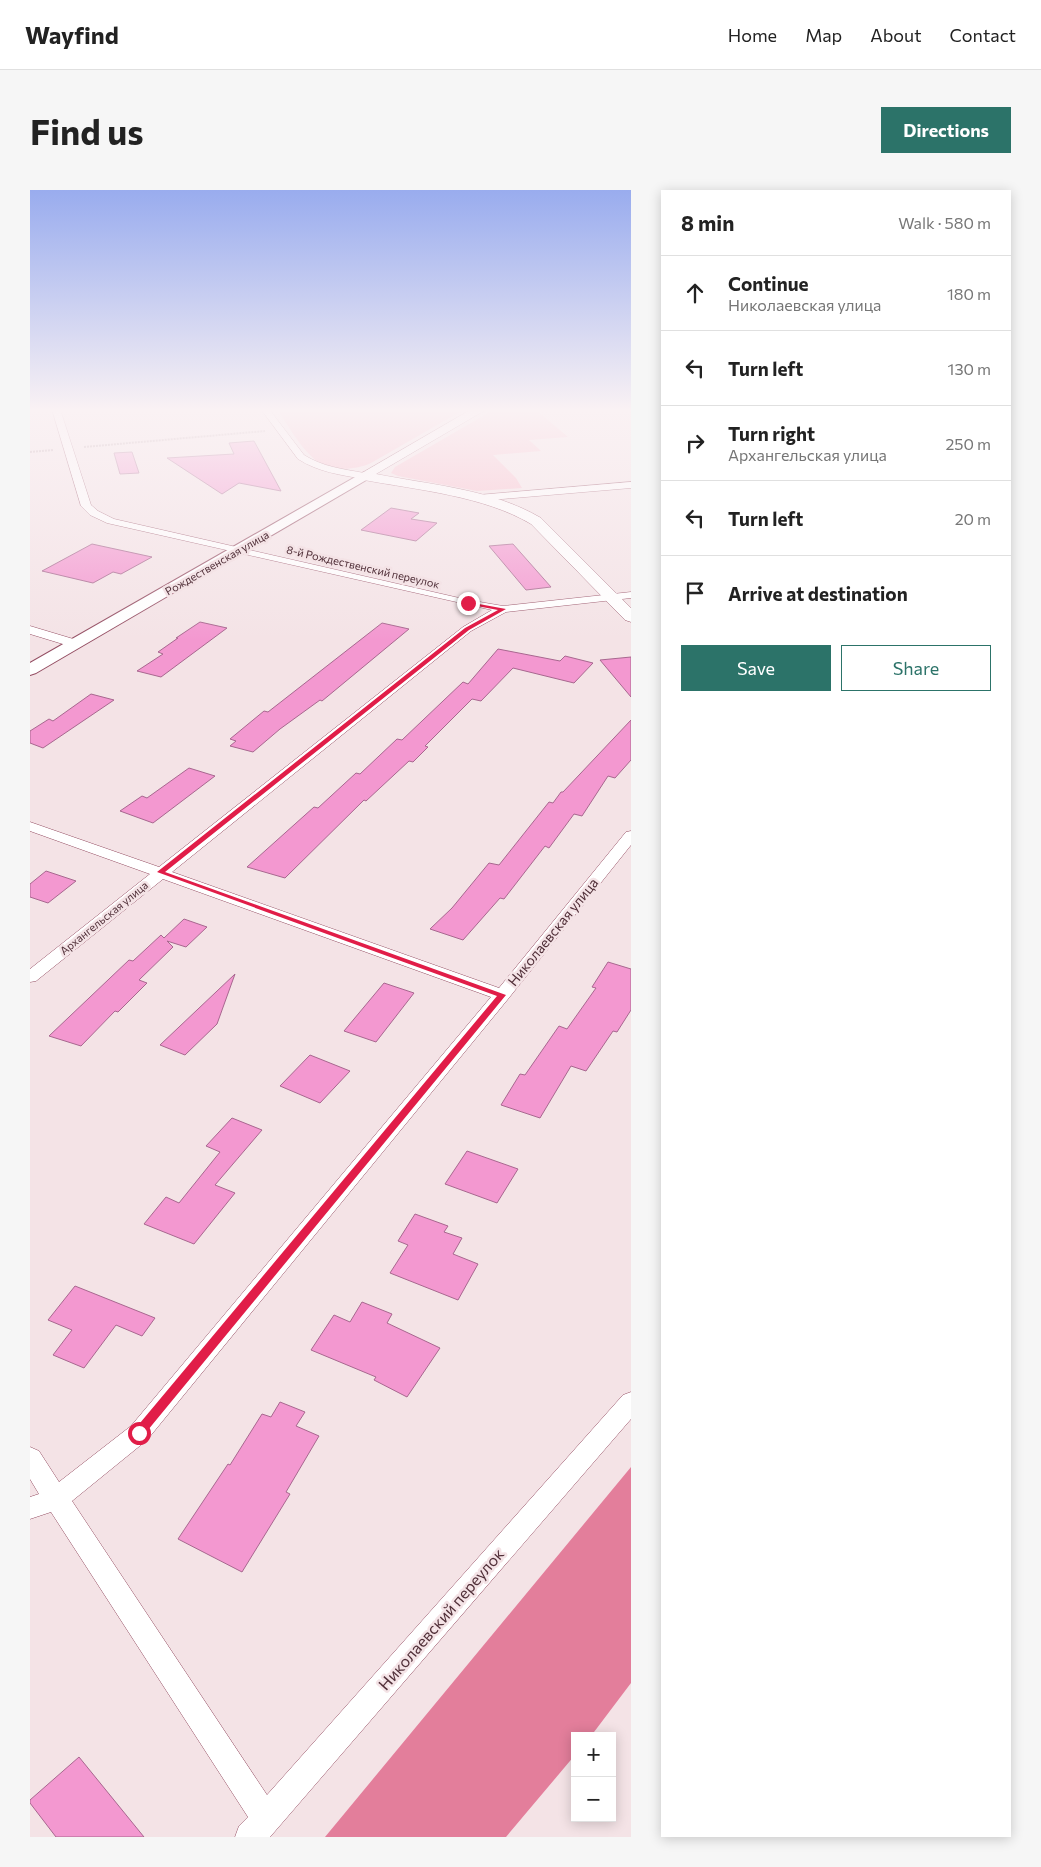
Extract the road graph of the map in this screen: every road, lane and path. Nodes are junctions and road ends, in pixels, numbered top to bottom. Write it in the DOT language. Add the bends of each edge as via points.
graph roads {
  1 [pos="80,486"];
  2 [pos="347,486"];
  3 [pos="416,486"];
  4 [pos="621,486"];
  5 [pos="479,498"];
  6 [pos="237,551"];
  7 [pos="631,595"];
  8 [pos="611,597"];
  9 [pos="503,609"];
  10 [pos="631,617"];
  11 [pos="30,630"];
  12 [pos="76,644"];
  13 [pos="30,670"];
  14 [pos="30,826"];
  15 [pos="631,835"];
  16 [pos="160,872"];
  17 [pos="30,977"];
  18 [pos="502,995"];
  19 [pos="631,1402"];
  20 [pos="30,1458"];
  21 [pos="56,1499"];
  22 [pos="30,1508"];
  23 [pos="258,1828"];
  1 -- 6 [label="street, 8-й Рождественский переулок" via="86,506 111,521"];
  2 -- 6 [label="street, Рождественская улица"];
  3 -- 5 [label="main road"];
  4 -- 5 [label="street"];
  5 -- 8 [label="main road" via="512,508 536,521"];
  6 -- 9 [label="street, 8-й Рождественский переулок"];
  6 -- 12 [label="street, Рождественская улица"];
  7 -- 8 [label="street, Архангельская улица"];
  8 -- 9 [label="street, Архангельская улица"];
  8 -- 10 [label="main road"];
  9 -- 16 [label="street, Архангельская улица" via="467,629"];
  11 -- 12 [label="street"];
  12 -- 13 [label="street, Рождественская улица"];
  14 -- 16 [label="street"];
  15 -- 18 [label="street, Николаевская улица"];
  16 -- 17 [label="street, Архангельская улица"];
  16 -- 18 [label="street"];
  18 -- 21 [label="street, Николаевская улица" via="139,1433"];
  19 -- 23 [label="street, Николаевский переулок"];
  20 -- 21 [label="street"];
  21 -- 22 [label="street, Николаевская улица"];
  21 -- 23 [label="street"];
}
